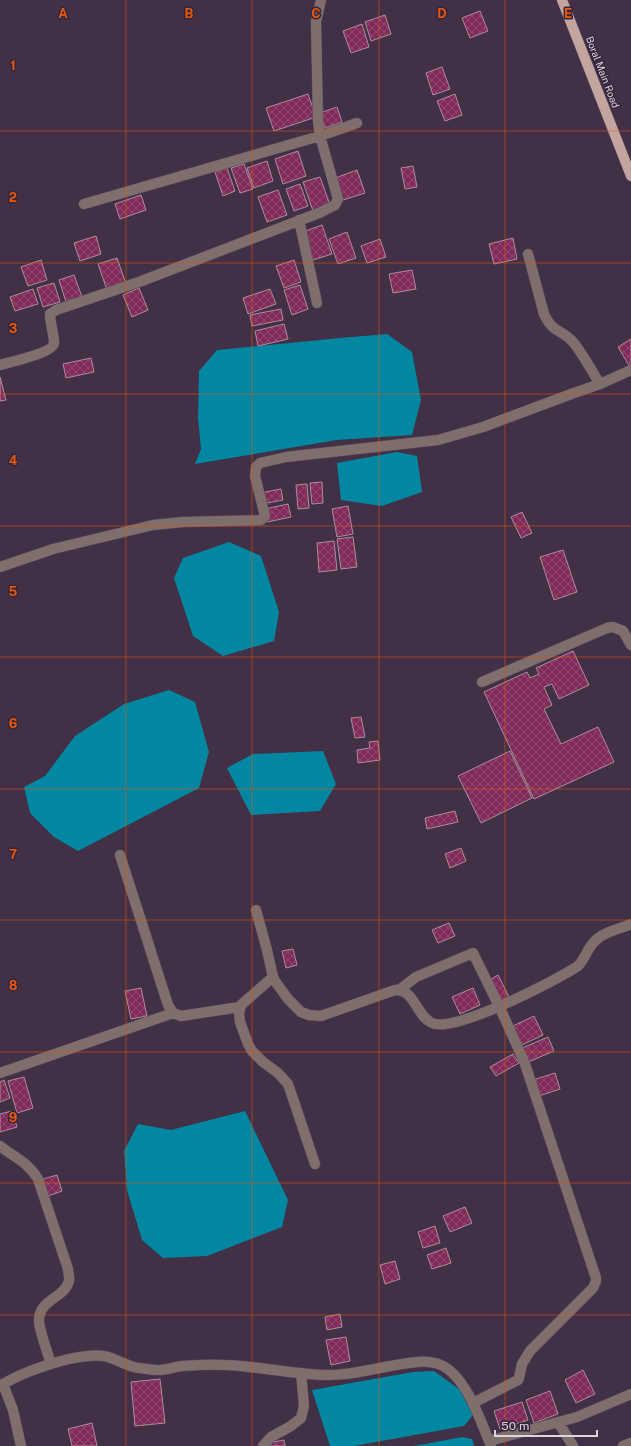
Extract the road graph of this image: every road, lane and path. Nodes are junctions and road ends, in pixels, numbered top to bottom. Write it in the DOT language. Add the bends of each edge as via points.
graph roads {
  1 [pos="321,0"];
  2 [pos="562,0"];
  3 [pos="357,123"];
  4 [pos="320,136"];
  5 [pos="631,176"];
  6 [pos="84,204"];
  7 [pos="298,220"];
  8 [pos="528,254"];
  9 [pos="317,304"];
  10 [pos="0,365"];
  11 [pos="631,370"];
  12 [pos="600,384"];
  13 [pos="0,568"];
  14 [pos="631,644"];
  15 [pos="482,682"];
  16 [pos="120,855"];
  17 [pos="256,910"];
  18 [pos="631,924"];
  19 [pos="273,977"];
  20 [pos="399,990"];
  21 [pos="499,1006"];
  22 [pos="240,1007"];
  23 [pos="172,1013"];
  24 [pos="0,1073"];
  25 [pos="0,1146"];
  26 [pos="315,1164"];
  27 [pos="51,1364"];
  28 [pos="301,1373"];
  29 [pos="1,1385"];
  30 [pos="631,1394"];
  31 [pos="473,1403"];
  32 [pos="558,1422"];
  33 [pos="490,1443"];
  34 [pos="631,1443"];
  35 [pos="21,1446"];
  36 [pos="263,1446"];
  37 [pos="573,1446"];
  38 [pos="623,1446"];
  1 -- 4 [label="street" via="316,22 317,108"];
  2 -- 5 [label="main road, Boral Main Road"];
  3 -- 4 [label="street"];
  4 -- 6 [label="street"];
  4 -- 7 [label="street" via="338,199 330,209"];
  7 -- 9 [label="street"];
  7 -- 10 [label="street" via="139,282 56,310 50,314 54,342 51,348"];
  8 -- 12 [label="street" via="544,314 554,329 572,341"];
  11 -- 12 [label="street"];
  12 -- 13 [label="street" via="483,427 438,440 286,457 260,463 256,467 255,476 265,516 261,520 153,525 53,549"];
  14 -- 15 [label="street" via="623,630 607,628"];
  16 -- 23 [label="street"];
  17 -- 19 [label="street"];
  18 -- 21 [label="street" via="593,942 581,963 571,970"];
  19 -- 20 [label="street" via="288,999 301,1012 314,1016 321,1016"];
  19 -- 22 [label="street"];
  20 -- 21 [label="street" via="407,994 426,1020 434,1025 457,1022"];
  20 -- 21 [label="street" via="416,977 473,953"];
  21 -- 31 [label="street" via="524,1061 596,1281 593,1288 530,1351 522,1364 518,1380"];
  22 -- 23 [label="street" via="181,1016"];
  22 -- 26 [label="street" via="240,1022 252,1050 288,1084"];
  23 -- 24 [label="street"];
  25 -- 27 [label="street" via="25,1162 38,1179 68,1269 70,1280 66,1290 41,1310 39,1322"];
  27 -- 28 [label="street" via="100,1355 134,1367 158,1370 183,1366 224,1365"];
  27 -- 29 [label="street"];
  28 -- 31 [label="street" via="345,1374 428,1362 440,1365 453,1374"];
  28 -- 36 [label="street" via="304,1406 301,1418 271,1437"];
  29 -- 35 [label="street" via="14,1410"];
  30 -- 32 [label="street" via="590,1413"];
  31 -- 33 [label="street"];
  32 -- 33 [label="street"];
  32 -- 37 [label="street"];
  34 -- 38 [label="street"];
}
